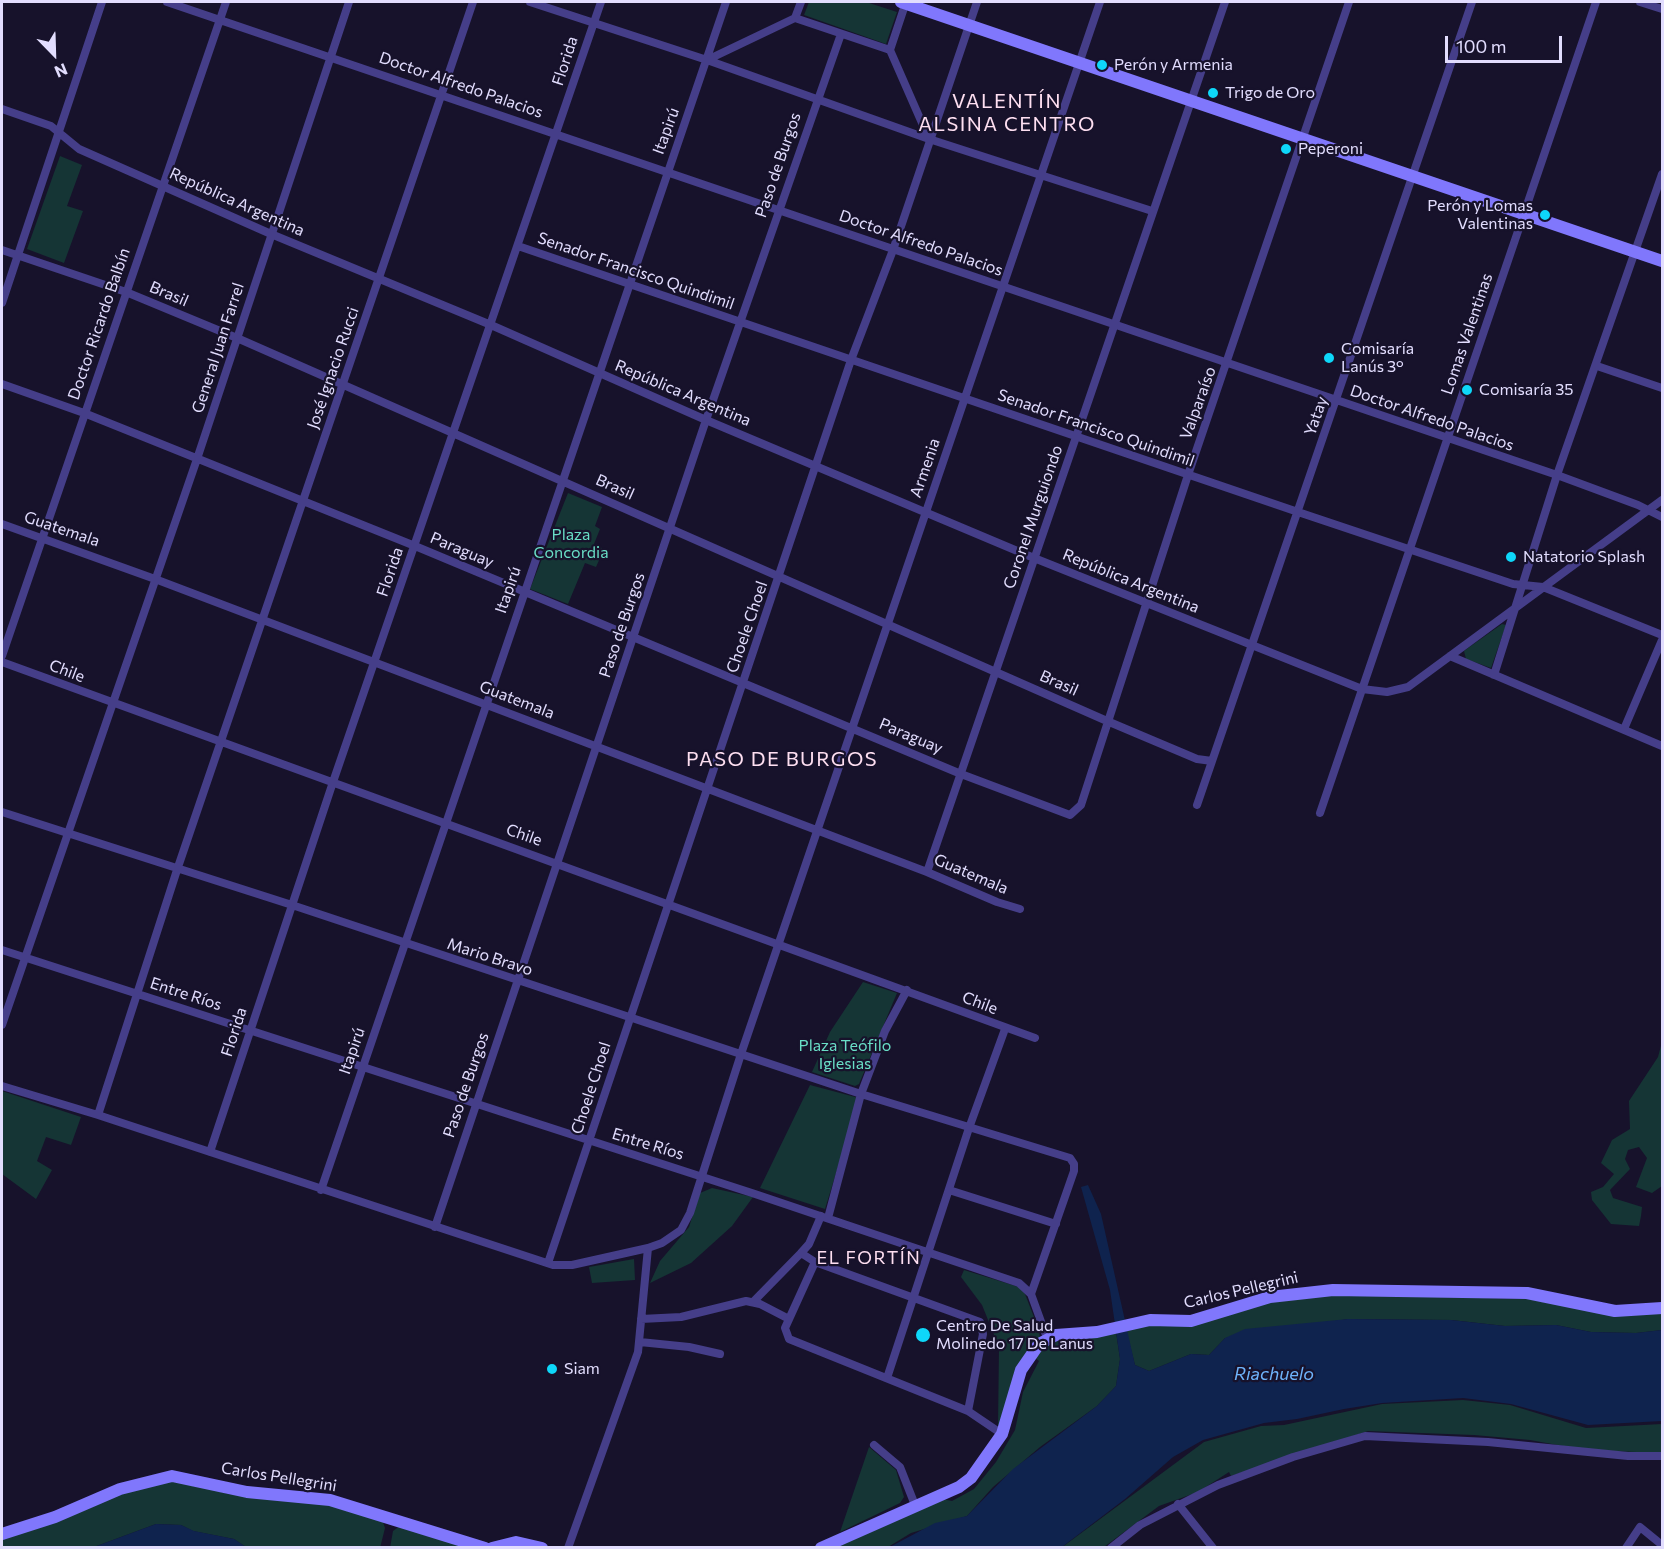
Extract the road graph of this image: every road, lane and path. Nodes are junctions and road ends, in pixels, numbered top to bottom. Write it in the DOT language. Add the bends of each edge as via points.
graph roads {
  1 [pos="102,2"];
  2 [pos="167,2"];
  3 [pos="226,2"];
  4 [pos="349,2"];
  5 [pos="473,2"];
  6 [pos="530,2"];
  7 [pos="601,2"];
  8 [pos="726,2"];
  9 [pos="801,2"];
  10 [pos="905,2"];
  11 [pos="977,2"];
  12 [pos="1100,2"];
  13 [pos="1225,2"];
  14 [pos="1349,2"];
  15 [pos="1472,2"];
  16 [pos="1596,2"];
  17 [pos="1640,2"];
  18 [pos="1662,9"];
  19 [pos="795,18"];
  20 [pos="220,19"];
  21 [pos="594,23"];
  22 [pos="970,25"];
  23 [pos="841,34"];
  24 [pos="890,50"];
  25 [pos="331,56"];
  26 [pos="707,60"];
  27 [pos="1080,64"];
  28 [pos="442,94"];
  29 [pos="817,99"];
  30 [pos="1192,101"];
  31 [pos="2,109"];
  32 [pos="59,132"];
  33 [pos="557,134"];
  34 [pos="929,139"];
  35 [pos="1302,139"];
  36 [pos="667,172"];
  37 [pos="1662,174"];
  38 [pos="1041,176"];
  39 [pos="1413,177"];
  40 [pos="162,186"];
  41 [pos="778,210"];
  42 [pos="1152,212"];
  43 [pos="1524,215"];
  44 [pos="271,234"];
  45 [pos="519,246"];
  46 [pos="2,250"];
  47 [pos="893,250"];
  48 [pos="1635,251"];
  49 [pos="18,255"];
  50 [pos="1662,261"];
  51 [pos="379,279"];
  52 [pos="629,285"];
  53 [pos="1004,286"];
  54 [pos="126,292"];
  55 [pos="2,303"];
  56 [pos="740,323"];
  57 [pos="1113,324"];
  58 [pos="491,325"];
  59 [pos="237,338"];
  60 [pos="851,360"];
  61 [pos="1228,364"];
  62 [pos="1597,366"];
  63 [pos="598,373"];
  64 [pos="343,383"];
  65 [pos="2,384"];
  66 [pos="1662,388"];
  67 [pos="965,399"];
  68 [pos="1336,402"];
  69 [pos="84,413"];
  70 [pos="706,420"];
  71 [pos="454,431"];
  72 [pos="1077,437"];
  73 [pos="1447,438"];
  74 [pos="197,459"];
  75 [pos="816,465"];
  76 [pos="1188,475"];
  77 [pos="1557,476"];
  78 [pos="562,480"];
  79 [pos="1662,500"];
  80 [pos="303,502"];
  81 [pos="1649,509"];
  82 [pos="926,512"];
  83 [pos="1298,512"];
  84 [pos="1662,517"];
  85 [pos="2,524"];
  86 [pos="671,528"];
  87 [pos="42,538"];
  88 [pos="415,546"];
  89 [pos="1409,549"];
  90 [pos="1034,558"];
  91 [pos="780,578"];
  92 [pos="155,579"];
  93 [pos="1522,586"];
  94 [pos="1543,587"];
  95 [pos="523,593"];
  96 [pos="1148,602"];
  97 [pos="1516,607"];
  98 [pos="263,621"];
  99 [pos="887,624"];
  100 [pos="1662,635"];
  101 [pos="633,639"];
  102 [pos="1662,640"];
  103 [pos="1252,647"];
  104 [pos="2,656"];
  105 [pos="1450,656"];
  106 [pos="2,662"];
  107 [pos="375,662"];
  108 [pos="997,672"];
  109 [pos="1494,675"];
  110 [pos="744,684"];
  111 [pos="1362,689"];
  112 [pos="111,703"];
  113 [pos="485,704"];
  114 [pos="1107,721"];
  115 [pos="852,728"];
  116 [pos="1624,729"];
  117 [pos="221,743"];
  118 [pos="1662,746"];
  119 [pos="597,747"];
  120 [pos="1212,761"];
  121 [pos="961,774"];
  122 [pos="333,782"];
  123 [pos="709,789"];
  124 [pos="1197,805"];
  125 [pos="2,812"];
  126 [pos="1075,813"];
  127 [pos="1320,813"];
  128 [pos="445,823"];
  129 [pos="818,831"];
  130 [pos="66,833"];
  131 [pos="558,863"];
  132 [pos="177,870"];
  133 [pos="927,872"];
  134 [pos="669,904"];
  135 [pos="292,905"];
  136 [pos="1020,909"];
  137 [pos="405,945"];
  138 [pos="779,945"];
  139 [pos="2,950"];
  140 [pos="24,957"];
  141 [pos="517,981"];
  142 [pos="907,990"];
  143 [pos="136,994"];
  144 [pos="630,1018"];
  145 [pos="2,1025"];
  146 [pos="1005,1029"];
  147 [pos="250,1030"];
  148 [pos="1035,1038"];
  149 [pos="741,1054"];
  150 [pos="362,1067"];
  151 [pos="2,1086"];
  152 [pos="861,1094"];
  153 [pos="475,1104"];
  154 [pos="98,1115"];
  155 [pos="969,1128"];
  156 [pos="589,1142"];
  157 [pos="210,1152"];
  158 [pos="701,1176"];
  159 [pos="321,1190"];
  160 [pos="949,1190"];
  161 [pos="825,1217"];
  162 [pos="1056,1224"];
  163 [pos="435,1227"];
  164 [pos="648,1248"];
  165 [pos="801,1253"];
  166 [pos="928,1253"];
  167 [pos="815,1262"];
  168 [pos="548,1263"];
  169 [pos="1031,1294"];
  170 [pos="915,1299"];
  171 [pos="753,1302"];
  172 [pos="1662,1308"];
  173 [pos="641,1319"];
  174 [pos="789,1319"];
  175 [pos="1047,1338"];
  176 [pos="640,1342"];
  177 [pos="720,1354"];
  178 [pos="887,1378"];
  179 [pos="968,1411"];
  180 [pos="1002,1434"];
  181 [pos="874,1445"];
  182 [pos="1662,1456"];
  183 [pos="1178,1504"];
  184 [pos="915,1505"];
  185 [pos="2,1534"];
  186 [pos="1662,1545"];
  187 [pos="484,1548"];
  188 [pos="492,1548"];
  189 [pos="542,1548"];
  190 [pos="568,1548"];
  191 [pos="821,1548"];
  192 [pos="1111,1548"];
  193 [pos="1213,1548"];
  194 [pos="1626,1548"];
  1 -- 32 [label="street"];
  2 -- 20 [label="street, Doctor Alfredo Palacios"];
  3 -- 20 [label="street, Doctor Ricardo Balbín"];
  4 -- 25 [label="street, General Juan Farrel"];
  5 -- 28 [label="street, José Ignacio Rucci"];
  6 -- 21 [label="street"];
  7 -- 21 [label="street, Florida"];
  8 -- 26 [label="street, Itapirú"];
  9 -- 19 [label="street"];
  10 -- 22 [label="street"];
  10 -- 24 [label="street"];
  11 -- 22 [label="street, Choele Choel"];
  12 -- 27 [label="street, Armenia"];
  13 -- 30 [label="street, Coronel Murguiondo"];
  14 -- 35 [label="street, Valparaíso"];
  15 -- 39 [label="street, Yatay"];
  16 -- 43 [label="street, Lomas Valentinas"];
  17 -- 18 [label="street"];
  19 -- 23 [label="street"];
  19 -- 26 [label="street"];
  20 -- 25 [label="street, Doctor Alfredo Palacios"];
  20 -- 40 [label="street, Doctor Ricardo Balbín"];
  21 -- 26 [label="street"];
  21 -- 33 [label="street, Florida"];
  22 -- 27 [label="street"];
  22 -- 34 [label="street, Choele Choel"];
  23 -- 24 [label="street"];
  23 -- 29 [label="street, Paso de Burgos"];
  24 -- 34 [label="street"];
  25 -- 28 [label="street, Doctor Alfredo Palacios"];
  25 -- 44 [label="street, General Juan Farrel"];
  26 -- 29 [label="street"];
  26 -- 36 [label="street, Itapirú"];
  27 -- 30 [label="street"];
  27 -- 38 [label="street, Armenia"];
  28 -- 33 [label="street, Doctor Alfredo Palacios"];
  28 -- 51 [label="street, José Ignacio Rucci"];
  29 -- 34 [label="street"];
  29 -- 41 [label="street, Paso de Burgos"];
  30 -- 35 [label="street"];
  30 -- 42 [label="street, Coronel Murguiondo"];
  31 -- 32 [label="street, República Argentina"];
  32 -- 40 [label="street, República Argentina" via="79,149"];
  32 -- 49 [label="street"];
  33 -- 36 [label="street, Doctor Alfredo Palacios"];
  33 -- 45 [label="street, Florida"];
  34 -- 38 [label="street"];
  34 -- 47 [label="street, Choele Choel"];
  35 -- 39 [label="street"];
  35 -- 61 [label="street, Valparaíso"];
  36 -- 41 [label="street, Doctor Alfredo Palacios"];
  36 -- 52 [label="street, Itapirú"];
  37 -- 48 [label="street"];
  38 -- 42 [label="street"];
  38 -- 53 [label="street, Armenia"];
  39 -- 43 [label="street"];
  39 -- 68 [label="street, Yatay"];
  40 -- 44 [label="street, República Argentina"];
  40 -- 54 [label="street, Doctor Ricardo Balbín"];
  41 -- 47 [label="street, Doctor Alfredo Palacios"];
  41 -- 56 [label="street, Paso de Burgos"];
  42 -- 57 [label="street, Coronel Murguiondo"];
  43 -- 48 [label="street"];
  43 -- 73 [label="street, Lomas Valentinas"];
  44 -- 51 [label="street, República Argentina"];
  44 -- 59 [label="street, General Juan Farrel"];
  45 -- 52 [label="street, Senador Francisco Quindimil"];
  45 -- 58 [label="street, Florida"];
  46 -- 49 [label="street, Brasil"];
  47 -- 53 [label="street, Doctor Alfredo Palacios"];
  47 -- 60 [label="street, Choele Choel"];
  48 -- 50 [label="street"];
  48 -- 62 [label="street"];
  49 -- 54 [label="street, Brasil"];
  49 -- 55 [label="street"];
  51 -- 58 [label="street, República Argentina"];
  51 -- 64 [label="street, José Ignacio Rucci"];
  52 -- 56 [label="street, Senador Francisco Quindimil"];
  52 -- 63 [label="street, Itapirú"];
  53 -- 57 [label="street, Doctor Alfredo Palacios"];
  53 -- 67 [label="street, Armenia"];
  54 -- 59 [label="street, Brasil"];
  54 -- 69 [label="street, Doctor Ricardo Balbín"];
  56 -- 60 [label="street, Senador Francisco Quindimil"];
  56 -- 70 [label="street, Paso de Burgos"];
  57 -- 61 [label="street, Doctor Alfredo Palacios"];
  57 -- 72 [label="street, Coronel Murguiondo"];
  58 -- 63 [label="street, República Argentina"];
  58 -- 71 [label="street, Florida"];
  59 -- 64 [label="street, Brasil"];
  59 -- 74 [label="street, General Juan Farrel"];
  60 -- 67 [label="street, Senador Francisco Quindimil"];
  60 -- 75 [label="street, Choele Choel"];
  61 -- 68 [label="street, Doctor Alfredo Palacios"];
  61 -- 76 [label="street, Valparaíso"];
  62 -- 66 [label="street"];
  62 -- 77 [label="street"];
  63 -- 70 [label="street, República Argentina"];
  63 -- 78 [label="street, Itapirú"];
  64 -- 71 [label="street, Brasil"];
  64 -- 80 [label="street, José Ignacio Rucci"];
  65 -- 69 [label="street, Paraguay"];
  67 -- 72 [label="street, Senador Francisco Quindimil"];
  67 -- 82 [label="street, Armenia"];
  68 -- 73 [label="street, Doctor Alfredo Palacios"];
  68 -- 83 [label="street, Yatay"];
  69 -- 74 [label="street, Paraguay"];
  69 -- 87 [label="street, Doctor Ricardo Balbín"];
  70 -- 75 [label="street, República Argentina"];
  70 -- 86 [label="street, Paso de Burgos"];
  71 -- 78 [label="street, Brasil"];
  71 -- 88 [label="street, Florida"];
  72 -- 76 [label="street, Senador Francisco Quindimil"];
  72 -- 90 [label="street, Coronel Murguiondo"];
  73 -- 77 [label="street, Doctor Alfredo Palacios"];
  73 -- 89 [label="street, Lomas Valentinas"];
  74 -- 80 [label="street, Paraguay"];
  74 -- 92 [label="street, General Juan Farrel"];
  75 -- 82 [label="street, República Argentina"];
  75 -- 91 [label="street, Choele Choel"];
  76 -- 83 [label="street, Senador Francisco Quindimil"];
  76 -- 96 [label="street, Valparaíso"];
  77 -- 81 [label="street, Doctor Alfredo Palacios"];
  77 -- 93 [label="street"];
  78 -- 86 [label="street, Brasil"];
  78 -- 95 [label="street, Itapirú"];
  79 -- 81 [label="street, República Argentina"];
  80 -- 88 [label="street, Paraguay"];
  80 -- 98 [label="street, José Ignacio Rucci"];
  81 -- 84 [label="street, Doctor Alfredo Palacios"];
  81 -- 94 [label="street, República Argentina"];
  82 -- 90 [label="street, República Argentina"];
  82 -- 99 [label="street, Armenia"];
  83 -- 89 [label="street, Senador Francisco Quindimil"];
  83 -- 103 [label="street, Yatay"];
  85 -- 87 [label="street, Guatemala"];
  86 -- 91 [label="street, Brasil"];
  86 -- 101 [label="street, Paso de Burgos"];
  87 -- 92 [label="street, Guatemala"];
  87 -- 104 [label="street, Doctor Ricardo Balbín"];
  88 -- 95 [label="street, Paraguay"];
  88 -- 107 [label="street, Florida"];
  89 -- 93 [label="street, Senador Francisco Quindimil"];
  89 -- 111 [label="street, Lomas Valentinas"];
  90 -- 96 [label="street, República Argentina"];
  90 -- 108 [label="street, Coronel Murguiondo"];
  91 -- 99 [label="street, Brasil"];
  91 -- 110 [label="street, Choele Choel"];
  92 -- 98 [label="street, Guatemala"];
  92 -- 112 [label="street, General Juan Farrel"];
  93 -- 94 [label="street, Senador Francisco Quindimil"];
  93 -- 97 [label="street"];
  94 -- 97 [label="street, República Argentina"];
  94 -- 100 [label="street, Senador Francisco Quindimil"];
  95 -- 101 [label="street, Paraguay"];
  95 -- 113 [label="street, Itapirú"];
  96 -- 103 [label="street, República Argentina"];
  96 -- 114 [label="street, Valparaíso"];
  97 -- 105 [label="street, República Argentina"];
  97 -- 109 [label="street"];
  98 -- 107 [label="street, Guatemala"];
  98 -- 117 [label="street, José Ignacio Rucci"];
  99 -- 108 [label="street, Brasil"];
  99 -- 115 [label="street, Armenia"];
  101 -- 110 [label="street, Paraguay"];
  101 -- 119 [label="street, Paso de Burgos"];
  102 -- 116 [label="street"];
  103 -- 111 [label="street, República Argentina"];
  103 -- 120 [label="street, Yatay"];
  105 -- 109 [label="street"];
  105 -- 111 [label="street, República Argentina" via="1403,690"];
  106 -- 112 [label="street, Chile"];
  107 -- 113 [label="street, Guatemala"];
  107 -- 122 [label="street, Florida"];
  108 -- 114 [label="street, Brasil"];
  108 -- 121 [label="street, Coronel Murguiondo"];
  109 -- 116 [label="street"];
  110 -- 115 [label="street, Paraguay"];
  110 -- 123 [label="street, Choele Choel"];
  111 -- 127 [label="street, Lomas Valentinas"];
  112 -- 117 [label="street, Chile"];
  112 -- 130 [label="street, General Juan Farrel"];
  113 -- 119 [label="street, Guatemala"];
  113 -- 128 [label="street, Itapirú"];
  114 -- 120 [label="street, Brasil" via="1197,759"];
  114 -- 126 [label="street, Valparaíso" via="1081,805"];
  115 -- 121 [label="street, Paraguay"];
  115 -- 129 [label="street, Armenia"];
  116 -- 118 [label="street"];
  117 -- 122 [label="street, Chile"];
  117 -- 132 [label="street, José Ignacio Rucci"];
  119 -- 123 [label="street, Guatemala"];
  119 -- 131 [label="street, Paso de Burgos"];
  120 -- 124 [label="street, Yatay"];
  121 -- 126 [label="street, Paraguay" via="1064,814"];
  121 -- 133 [label="street, Coronel Murguiondo"];
  122 -- 128 [label="street, Chile"];
  122 -- 135 [label="street, Florida"];
  123 -- 129 [label="street, Guatemala"];
  123 -- 134 [label="street, Choele Choel"];
  125 -- 130 [label="street, Mario Bravo"];
  128 -- 131 [label="street, Chile"];
  128 -- 137 [label="street, Itapirú"];
  129 -- 133 [label="street, Guatemala"];
  129 -- 138 [label="street, Armenia"];
  130 -- 132 [label="street, Mario Bravo"];
  130 -- 140 [label="street, General Juan Farrel"];
  131 -- 134 [label="street, Chile"];
  131 -- 141 [label="street, Paso de Burgos"];
  132 -- 135 [label="street, Mario Bravo"];
  132 -- 143 [label="street, José Ignacio Rucci"];
  133 -- 136 [label="street, Guatemala"];
  134 -- 138 [label="street, Chile"];
  134 -- 144 [label="street, Choele Choel"];
  135 -- 137 [label="street, Mario Bravo"];
  135 -- 147 [label="street, Florida"];
  137 -- 141 [label="street, Mario Bravo"];
  137 -- 150 [label="street, Itapirú"];
  138 -- 142 [label="street, Chile"];
  138 -- 149 [label="street, Armenia"];
  139 -- 140 [label="street, Entre Ríos"];
  140 -- 143 [label="street, Entre Ríos"];
  140 -- 145 [label="street, General Juan Farrel"];
  141 -- 144 [label="street, Mario Bravo"];
  141 -- 153 [label="street, Paso de Burgos"];
  142 -- 146 [label="street, Chile"];
  142 -- 152 [label="street" via="885,1031"];
  143 -- 147 [label="street, Entre Ríos"];
  143 -- 154 [label="street, José Ignacio Rucci"];
  144 -- 149 [label="street, Mario Bravo"];
  144 -- 156 [label="street, Choele Choel"];
  146 -- 148 [label="street, Chile"];
  146 -- 155 [label="street"];
  147 -- 150 [label="street, Entre Ríos"];
  147 -- 157 [label="street, Florida"];
  149 -- 152 [label="street, Mario Bravo"];
  149 -- 158 [label="street, Armenia"];
  150 -- 153 [label="street, Entre Ríos"];
  150 -- 159 [label="street, Itapirú"];
  151 -- 154 [label="street, Armenia"];
  152 -- 155 [label="street, Mario Bravo"];
  152 -- 161 [label="street"];
  153 -- 156 [label="street, Entre Ríos"];
  153 -- 163 [label="street, Paso de Burgos"];
  154 -- 157 [label="street, Armenia"];
  155 -- 160 [label="street"];
  155 -- 162 [label="street, Mario Bravo" via="1070,1158 1074,1171"];
  156 -- 158 [label="street, Entre Ríos"];
  156 -- 168 [label="street, Choele Choel"];
  157 -- 159 [label="street, Armenia"];
  158 -- 161 [label="street, Entre Ríos"];
  158 -- 164 [label="street, Armenia" via="681,1230"];
  159 -- 163 [label="street, Armenia"];
  160 -- 162 [label="street"];
  160 -- 166 [label="street"];
  161 -- 165 [label="street"];
  161 -- 166 [label="street, Entre Ríos"];
  162 -- 169 [label="street"];
  163 -- 168 [label="street, Armenia"];
  164 -- 168 [label="street, Armenia" via="565,1267"];
  164 -- 173 [label="street"];
  165 -- 167 [label="street"];
  165 -- 171 [label="street"];
  166 -- 169 [label="street, Entre Ríos" via="1019,1283"];
  166 -- 170 [label="street"];
  167 -- 170 [label="street"];
  167 -- 174 [label="street"];
  169 -- 175 [label="street"];
  170 -- 178 [label="street"];
  170 -- 179 [label="street" via="980,1322 983,1334"];
  171 -- 173 [label="street" via="738,1302 681,1317"];
  171 -- 174 [label="street"];
  172 -- 175 [label="street, Carlos Pellegrini" via="1615,1311 1527,1293 1352,1289 1284,1294 1191,1321 1140,1321"];
  173 -- 176 [label="street"];
  174 -- 178 [label="street" via="785,1333 793,1341"];
  175 -- 180 [label="street" via="1021,1370"];
  176 -- 177 [label="street"];
  176 -- 190 [label="street"];
  178 -- 179 [label="street"];
  179 -- 180 [label="street"];
  180 -- 184 [label="street" via="965,1483"];
  181 -- 184 [label="street" via="900,1467"];
  182 -- 183 [label="street" via="1365,1436 1293,1457"];
  183 -- 192 [label="street" via="1140,1525"];
  183 -- 193 [label="street"];
  184 -- 191 [label="street"];
  185 -- 187 [label="street, Carlos Pellegrini" via="55,1517 120,1489 172,1476 247,1492 330,1500"];
  186 -- 194 [label="street" via="1640,1527"];
  188 -- 189 [label="street" via="516,1542"];
}
